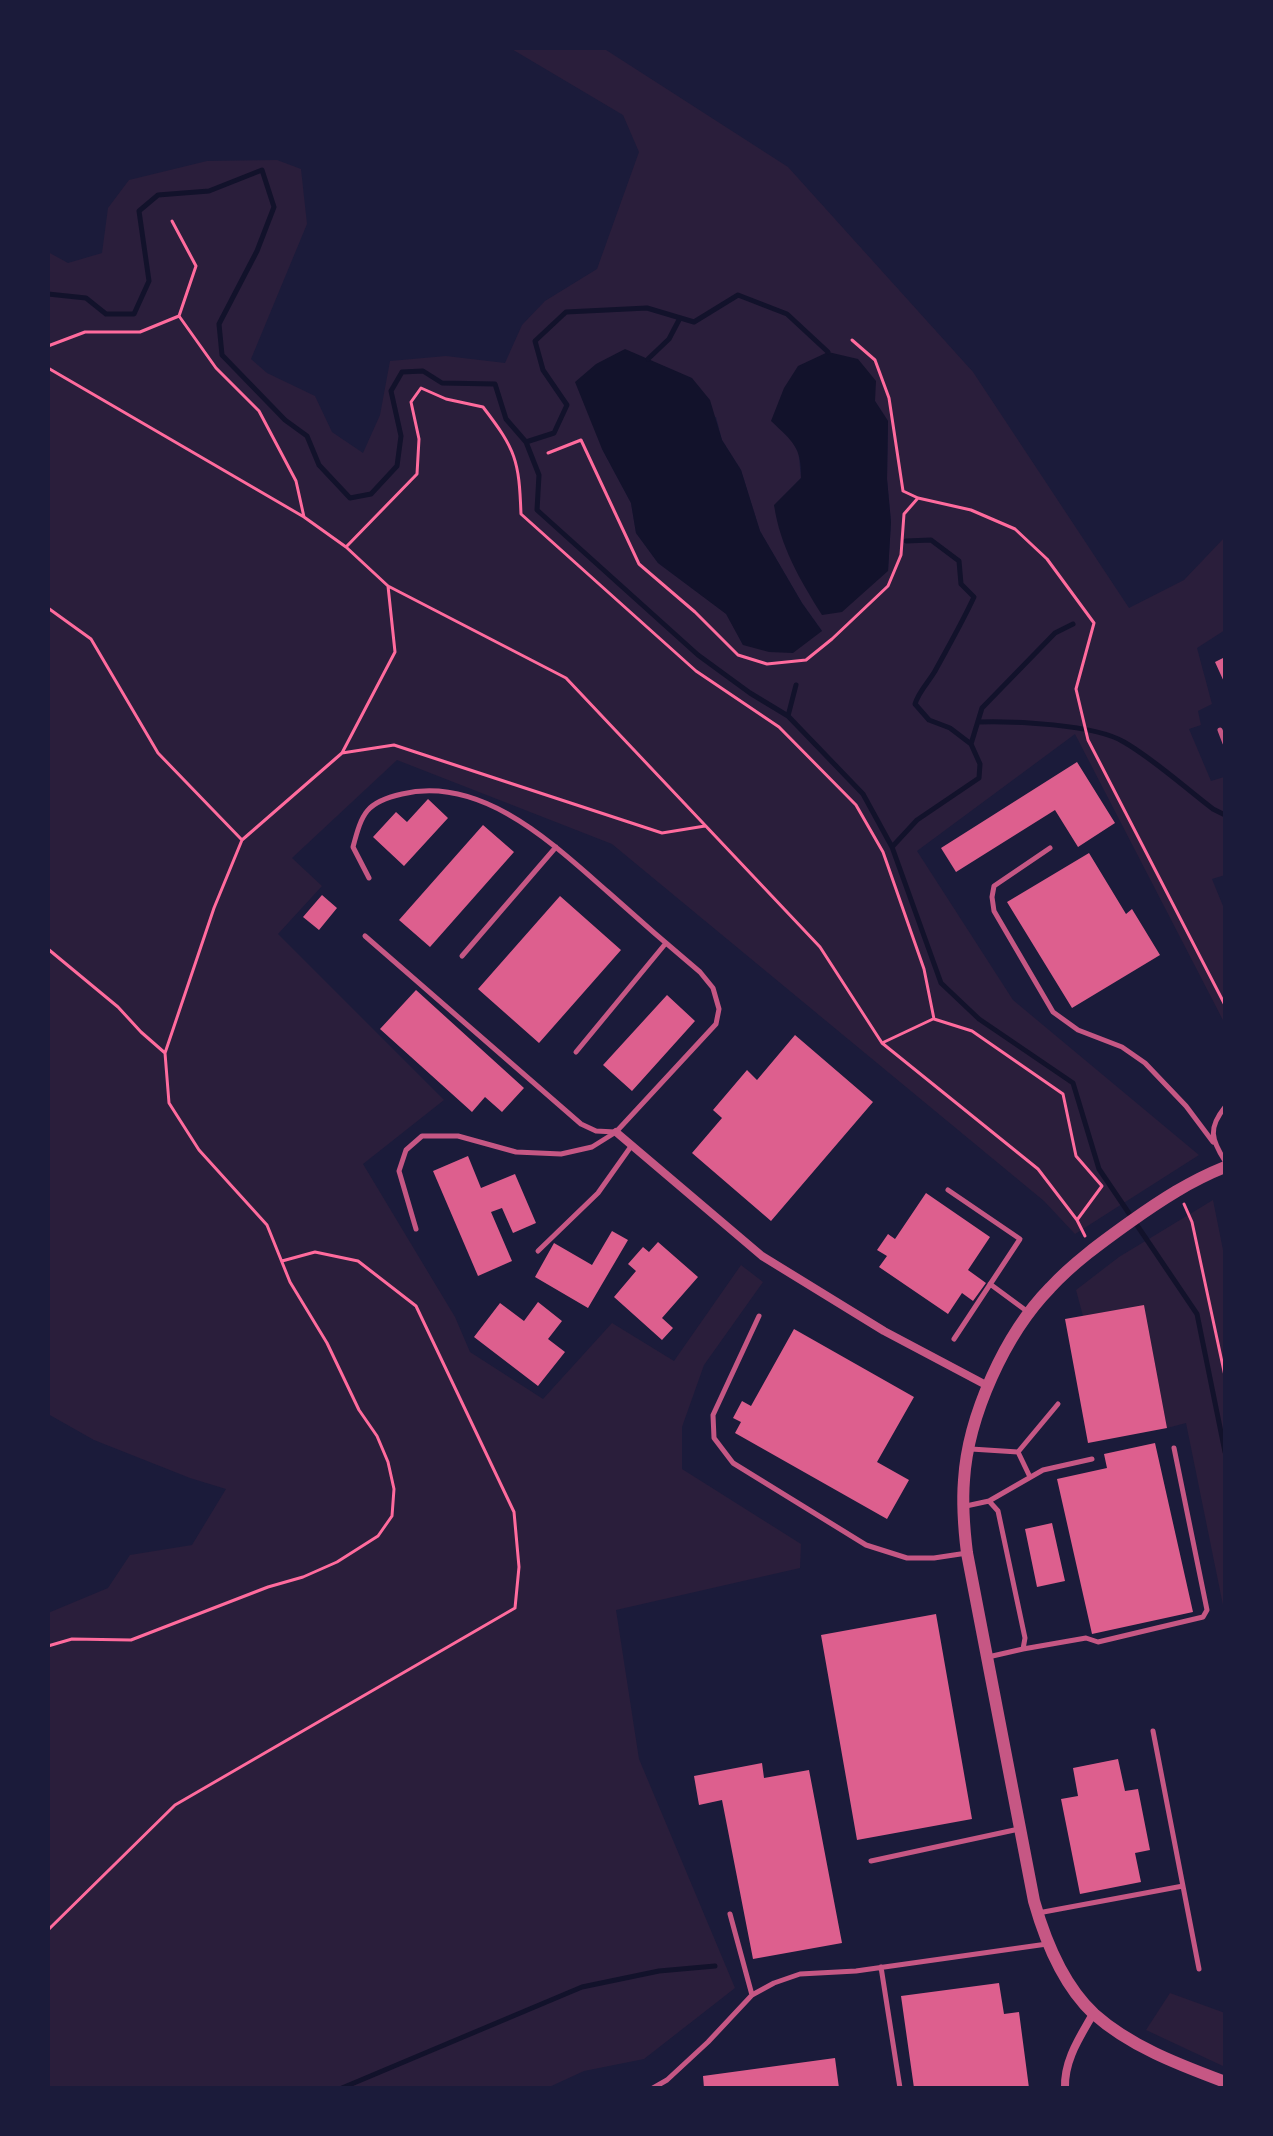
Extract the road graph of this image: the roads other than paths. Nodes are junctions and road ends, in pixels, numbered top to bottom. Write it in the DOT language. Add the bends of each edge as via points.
graph roads {
  1 [pos="1220,730"];
  2 [pos="1225,743"];
  3 [pos="556,847"];
  4 [pos="1050,848"];
  5 [pos="369,878"];
  6 [pos="365,936"];
  7 [pos="666,943"];
  8 [pos="462,956"];
  9 [pos="576,1052"];
  10 [pos="1225,1107"];
  11 [pos="616,1132"];
  12 [pos="1213,1142"];
  13 [pos="632,1145"];
  14 [pos="1225,1164"];
  15 [pos="948,1190"];
  16 [pos="416,1229"];
  17 [pos="538,1251"];
  18 [pos="990,1284"];
  19 [pos="1030,1313"];
  20 [pos="759,1316"];
  21 [pos="954,1339"];
  22 [pos="986,1385"];
  23 [pos="1058,1404"];
  24 [pos="1174,1448"];
  25 [pos="970,1449"];
  26 [pos="1018,1452"];
  27 [pos="1092,1459"];
  28 [pos="1030,1477"];
  29 [pos="989,1501"];
  30 [pos="963,1507"];
  31 [pos="967,1553"];
  32 [pos="1023,1649"];
  33 [pos="987,1658"];
  34 [pos="1153,1731"];
  35 [pos="1020,1829"];
  36 [pos="871,1861"];
  37 [pos="1183,1886"];
  38 [pos="1037,1913"];
  39 [pos="730,1914"];
  40 [pos="1048,1944"];
  41 [pos="881,1967"];
  42 [pos="1199,1969"];
  43 [pos="752,1995"];
  44 [pos="1093,2014"];
  45 [pos="1225,2082"];
  46 [pos="655,2087"];
  47 [pos="900,2088"];
  48 [pos="1065,2088"];
  1 -- 2 [label="lane"];
  3 -- 5 [label="lane" via="499,809 445,790 412,791 379,799 360,820 353,847"];
  3 -- 7 [label="lane"];
  3 -- 8 [label="lane"];
  4 -- 12 [label="lane" via="994,886 994,911 1053,1012 1145,1063"];
  6 -- 11 [label="lane" via="581,1124"];
  7 -- 9 [label="lane"];
  7 -- 11 [label="lane" via="713,988 719,1009 716,1024"];
  10 -- 12 [label="lane" via="1215,1120"];
  11 -- 13 [label="street"];
  11 -- 16 [label="lane" via="592,1147 561,1154 516,1152 458,1136 422,1136 406,1150 399,1171"];
  12 -- 14 [label="lane"];
  13 -- 17 [label="lane" via="598,1193"];
  13 -- 22 [label="street" via="762,1256 884,1331"];
  14 -- 19 [label="street" via="1161,1200 1096,1247 1049,1288"];
  15 -- 18 [label="lane" via="1020,1239"];
  18 -- 19 [label="lane"];
  18 -- 21 [label="lane"];
  19 -- 22 [label="street"];
  20 -- 31 [label="lane" via="713,1415 714,1438 733,1463 866,1545 907,1558"];
  22 -- 25 [label="street"];
  23 -- 26 [label="lane"];
  24 -- 32 [label="lane" via="1207,1610 1203,1617 1098,1642 1086,1638"];
  25 -- 26 [label="lane"];
  25 -- 30 [label="street"];
  26 -- 28 [label="lane"];
  27 -- 28 [label="lane"];
  28 -- 29 [label="lane"];
  29 -- 30 [label="lane"];
  29 -- 32 [label="lane" via="998,1511"];
  30 -- 31 [label="street"];
  31 -- 33 [label="street"];
  32 -- 33 [label="lane"];
  33 -- 35 [label="street"];
  34 -- 37 [label="lane"];
  35 -- 36 [label="lane"];
  35 -- 38 [label="street"];
  37 -- 38 [label="lane"];
  37 -- 42 [label="lane"];
  38 -- 40 [label="street"];
  39 -- 43 [label="lane"];
  40 -- 41 [label="lane"];
  40 -- 44 [label="street"];
  41 -- 43 [label="lane" via="800,1974"];
  41 -- 47 [label="lane"];
  43 -- 46 [label="lane"];
  44 -- 45 [label="street" via="1172,2062"];
  44 -- 48 [label="street" via="1072,2050"];
}
